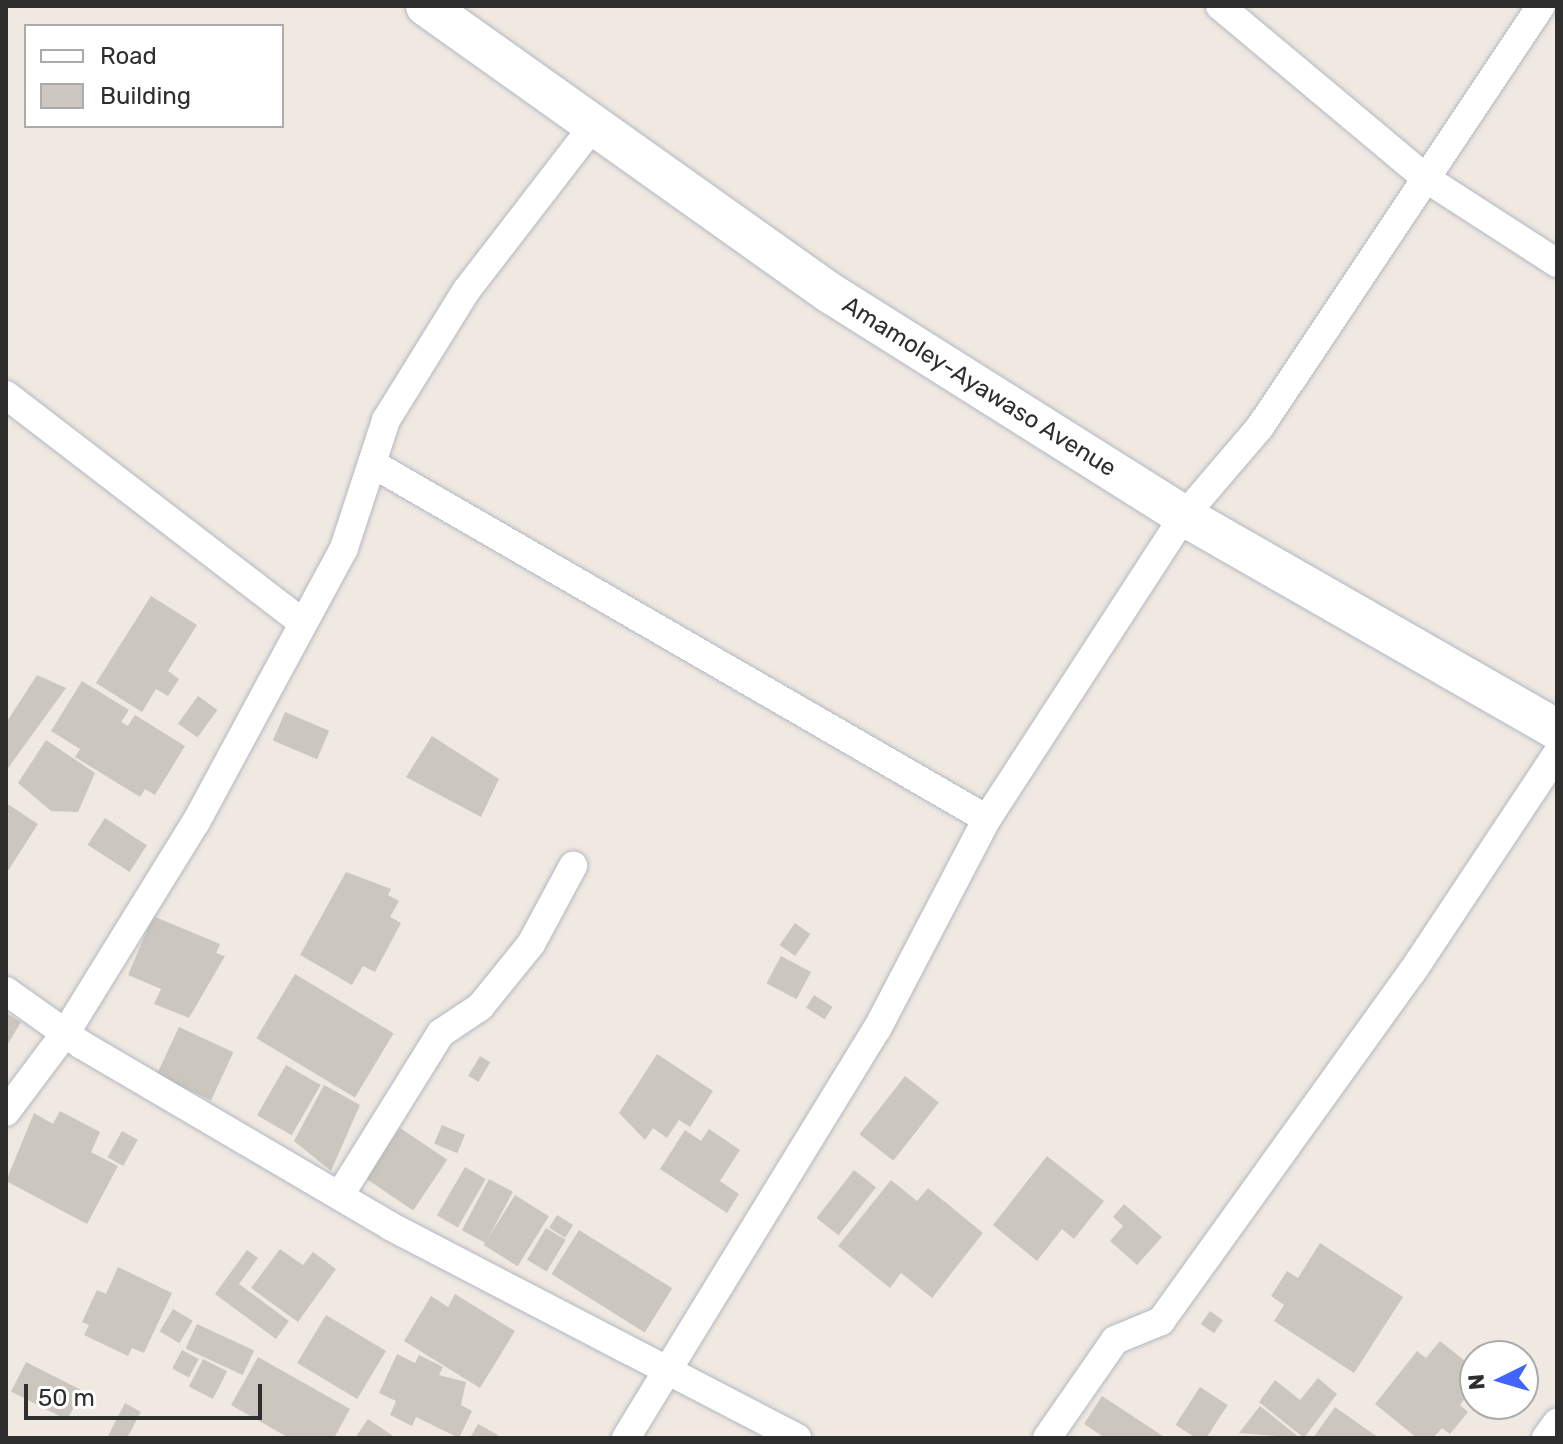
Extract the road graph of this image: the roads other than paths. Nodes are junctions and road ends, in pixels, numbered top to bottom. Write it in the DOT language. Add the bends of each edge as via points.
graph roads {
  1 [pos="426,6"];
  2 [pos="1220,6"];
  3 [pos="1541,6"];
  4 [pos="593,126"];
  5 [pos="1427,179"];
  6 [pos="1557,263"];
  7 [pos="6,395"];
  8 [pos="373,464"];
  9 [pos="1184,516"];
  10 [pos="302,622"];
  11 [pos="1557,730"];
  12 [pos="1557,754"];
  13 [pos="987,819"];
  14 [pos="573,866"];
  15 [pos="6,991"];
  16 [pos="68,1029"];
  17 [pos="6,1112"];
  18 [pos="340,1195"];
  19 [pos="666,1371"];
  20 [pos="1557,1423"];
  21 [pos="626,1438"];
  22 [pos="797,1438"];
  23 [pos="1047,1438"];
  24 [pos="1546,1438"];
  1 -- 4 [label="street, Amamoley-Ayawaso Avenue"];
  2 -- 5 [label="street"];
  3 -- 5 [label="street"];
  4 -- 8 [label="street" via="466,291 386,420"];
  4 -- 9 [label="street, Amamoley-Ayawaso Avenue" via="830,293"];
  5 -- 6 [label="street"];
  5 -- 9 [label="street" via="1260,427"];
  7 -- 10 [label="street"];
  8 -- 10 [label="street" via="344,548"];
  8 -- 13 [label="street"];
  9 -- 11 [label="street, Amamoley-Ayawaso Avenue"];
  9 -- 13 [label="street"];
  10 -- 16 [label="street" via="196,822"];
  12 -- 23 [label="street" via="1412,972 1161,1321 1115,1340"];
  13 -- 19 [label="street" via="877,1029"];
  14 -- 18 [label="street" via="531,944 480,1007 441,1033"];
  15 -- 16 [label="street"];
  16 -- 17 [label="street"];
  16 -- 18 [label="street" via="82,1045"];
  18 -- 19 [label="street"];
  19 -- 21 [label="street"];
  19 -- 22 [label="street"];
  20 -- 24 [label="street"];
}
